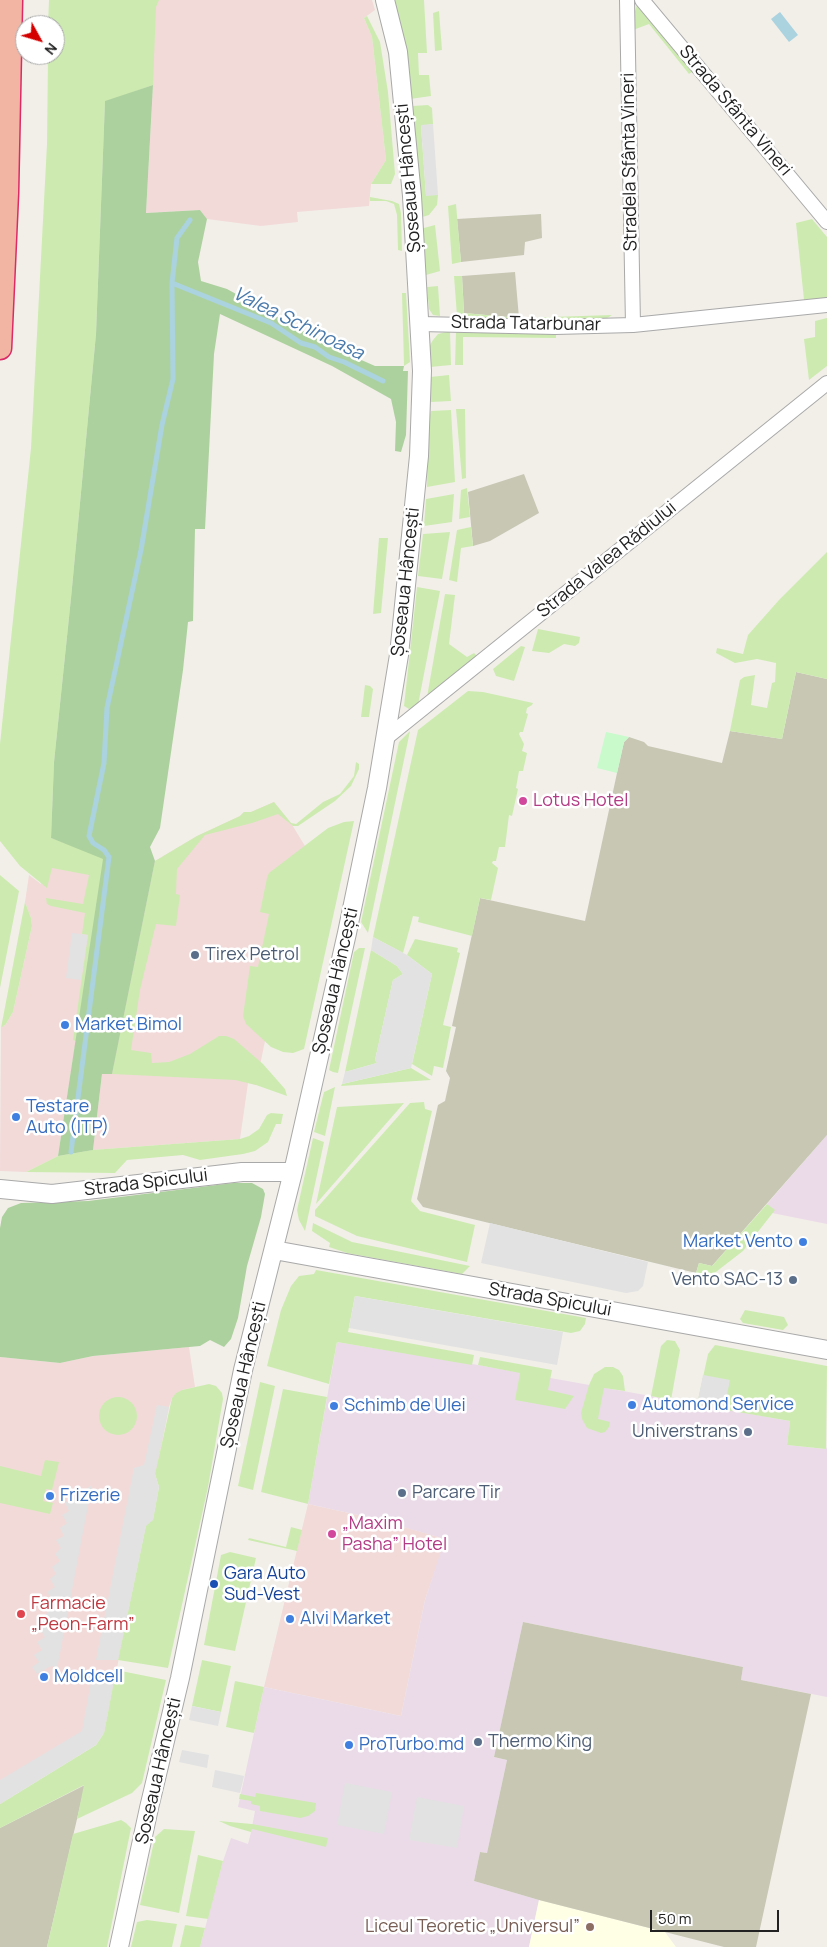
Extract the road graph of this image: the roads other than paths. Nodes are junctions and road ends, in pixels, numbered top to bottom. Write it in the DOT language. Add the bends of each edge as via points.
graph roads {
  1 [pos="11,0"];
  2 [pos="385,0"];
  3 [pos="627,0"];
  4 [pos="642,0"];
  5 [pos="827,222"];
  6 [pos="827,305"];
  7 [pos="420,324"];
  8 [pos="632,324"];
  9 [pos="0,348"];
  10 [pos="827,383"];
  11 [pos="386,738"];
  12 [pos="293,1172"];
  13 [pos="0,1189"];
  14 [pos="274,1250"];
  15 [pos="827,1350"];
  16 [pos="119,1947"];
  1 -- 9 [label="highway" via="8,193"];
  2 -- 7 [label="street, Șoseaua Hâncești" via="398,52"];
  3 -- 8 [label="street, Stradela Sfânta Vineri"];
  4 -- 5 [label="street, Strada Sfânta Vineri"];
  6 -- 8 [label="street"];
  7 -- 8 [label="street, Strada Tatarbunar" via="555,327"];
  7 -- 11 [label="street, Șoseaua Hâncești" via="419,456 399,654"];
  10 -- 11 [label="street, Strada Valea Rădiului"];
  11 -- 12 [label="street, Șoseaua Hâncești" via="347,933"];
  12 -- 13 [label="street, Strada Spicului" via="242,1172 52,1194"];
  12 -- 14 [label="street, Șoseaua Hâncești"];
  14 -- 15 [label="street, Strada Spicului"];
  14 -- 16 [label="street, Șoseaua Hâncești" via="243,1370 180,1678"];
}
